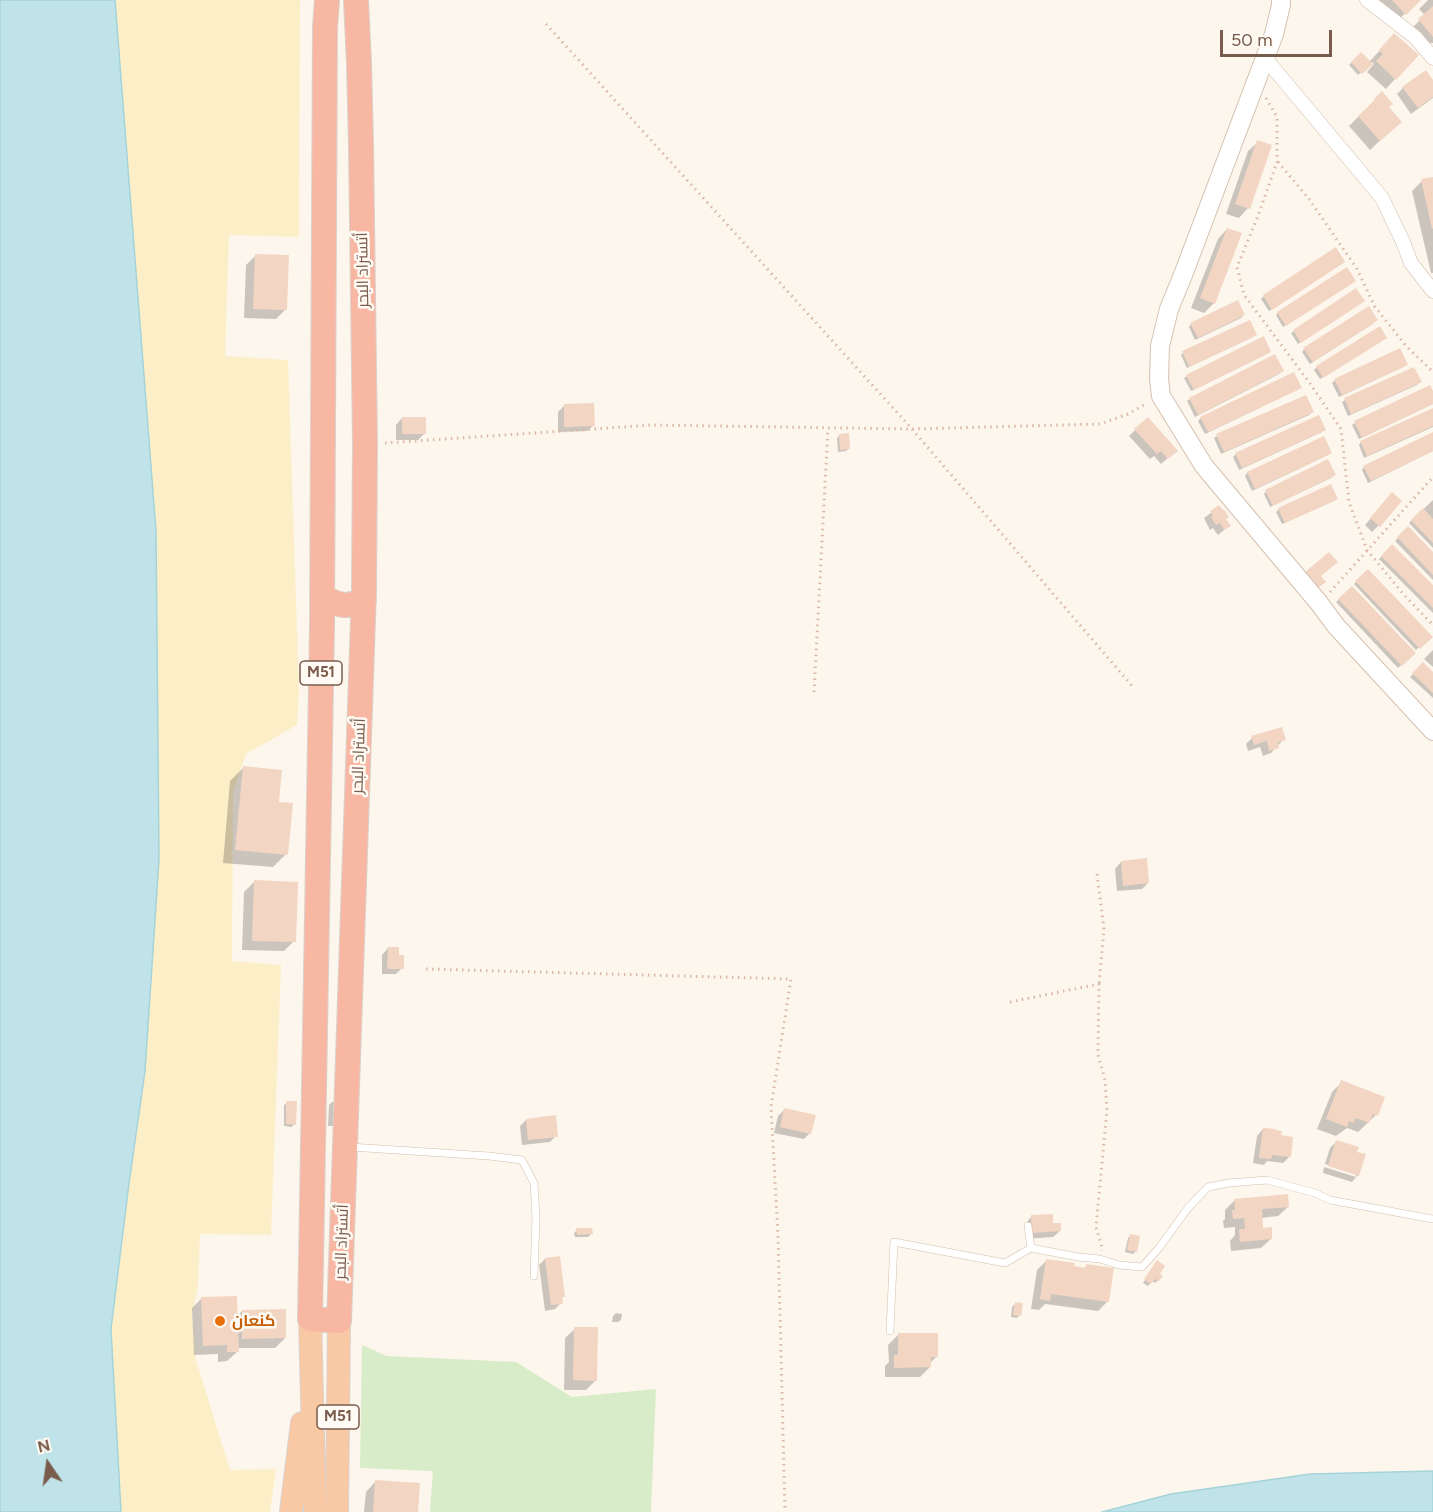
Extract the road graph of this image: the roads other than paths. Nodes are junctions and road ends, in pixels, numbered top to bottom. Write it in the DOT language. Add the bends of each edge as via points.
graph roads {
  1 [pos="321,0"];
  2 [pos="327,0"];
  3 [pos="356,0"];
  4 [pos="369,0"];
  5 [pos="1281,0"];
  6 [pos="1367,0"];
  7 [pos="325,27"];
  8 [pos="1265,58"];
  9 [pos="1433,58"];
  10 [pos="359,63"];
  11 [pos="1433,291"];
  12 [pos="322,596"];
  13 [pos="364,600"];
  14 [pos="321,634"];
  15 [pos="363,639"];
  16 [pos="1433,731"];
  17 [pos="345,1146"];
  18 [pos="1433,1219"];
  19 [pos="1028,1226"];
  20 [pos="1030,1248"];
  21 [pos="534,1276"];
  22 [pos="310,1319"];
  23 [pos="339,1321"];
  24 [pos="890,1331"];
  25 [pos="311,1353"];
  26 [pos="291,1512"];
  27 [pos="315,1512"];
  28 [pos="337,1512"];
  1 -- 7 [label="highway"];
  2 -- 7 [label="highway, أتستراد البحر / M51"];
  3 -- 10 [label="highway, أتستراد البحر / M51"];
  4 -- 10 [label="highway"];
  5 -- 8 [label="main road"];
  6 -- 9 [label="street" via="1415,37"];
  7 -- 12 [label="highway, أتستراد البحر / M51"];
  8 -- 11 [label="street" via="1382,198 1411,263"];
  8 -- 16 [label="main road" via="1169,309 1160,346 1161,396 1204,466 1336,626"];
  10 -- 13 [label="highway, أتستراد البحر / M51"];
  12 -- 13 [label="highway" via="338,605"];
  12 -- 14 [label="highway, أتستراد البحر / M51"];
  13 -- 15 [label="highway, أتستراد البحر / M51"];
  14 -- 15 [label="highway" via="339,631"];
  14 -- 22 [label="highway, أتستراد البحر / M51"];
  15 -- 17 [label="highway, أتستراد البحر / M51"];
  17 -- 21 [label="lane" via="522,1160 534,1183"];
  17 -- 23 [label="highway, أتستراد البحر / M51"];
  18 -- 20 [label="lane" via="1330,1200 1315,1192 1267,1180 1208,1187 1142,1267"];
  19 -- 20 [label="lane"];
  20 -- 24 [label="lane" via="1005,1263 894,1242"];
  22 -- 23 [label="highway"];
  22 -- 25 [label="highway, أتستراد البحر / M51"];
  23 -- 28 [label="highway, أتستراد البحر / M51"];
  25 -- 26 [label="highway, M51"];
  25 -- 27 [label="highway"];
}
